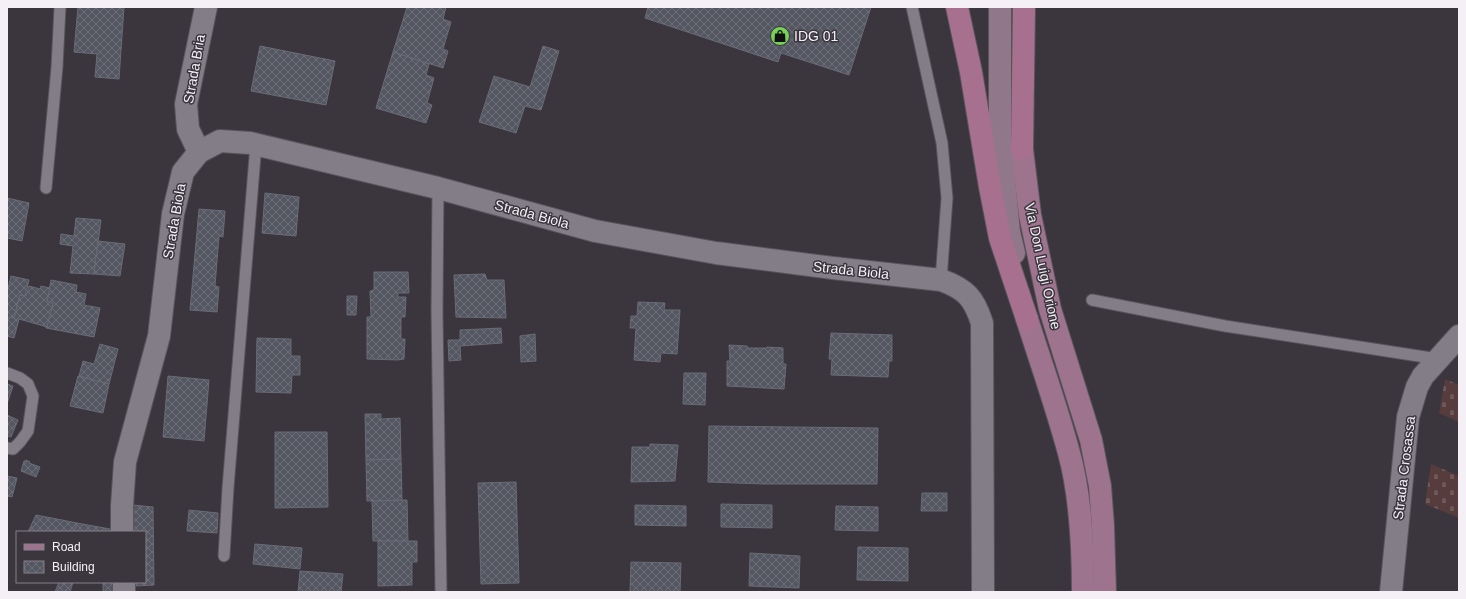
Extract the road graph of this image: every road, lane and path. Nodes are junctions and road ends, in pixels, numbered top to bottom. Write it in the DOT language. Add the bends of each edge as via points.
graph roads {
  1 [pos="60,7"];
  2 [pos="206,7"];
  3 [pos="912,7"];
  4 [pos="957,7"];
  5 [pos="1002,7"];
  6 [pos="1024,7"];
  7 [pos="256,144"];
  8 [pos="1022,149"];
  9 [pos="200,152"];
  10 [pos="46,188"];
  11 [pos="438,188"];
  12 [pos="941,280"];
  13 [pos="1092,300"];
  14 [pos="1027,319"];
  15 [pos="1459,336"];
  16 [pos="1438,359"];
  17 [pos="7,374"];
  18 [pos="7,448"];
  19 [pos="122,531"];
  20 [pos="224,556"];
  21 [pos="982,589"];
  22 [pos="442,592"];
  23 [pos="1083,592"];
  24 [pos="1105,592"];
  25 [pos="1390,592"];
  1 -- 10 [label="lane"];
  2 -- 9 [label="street, Strada Bria" via="186,104 188,128"];
  3 -- 12 [label="lane" via="942,143 947,198"];
  4 -- 14 [label="highway" via="1000,238"];
  5 -- 8 [label="main road, Via Don Luigi Orione"];
  5 -- 14 [label="main road, Via Don Luigi Orione" via="1000,139 1009,232"];
  6 -- 8 [label="highway"];
  7 -- 9 [label="street, Strada Biola" via="220,141"];
  7 -- 11 [label="street, Strada Biola"];
  7 -- 20 [label="lane"];
  8 -- 24 [label="main road, Via Don Luigi Orione" via="1030,215 1050,309 1091,440 1100,486"];
  9 -- 19 [label="street, Strada Biola" via="183,172 173,214 159,336 125,462"];
  11 -- 12 [label="street, Strada Biola" via="595,231 701,251"];
  11 -- 22 [label="lane" via="437,311"];
  12 -- 21 [label="street, Strada Biola" via="956,286 968,295 977,308 982,323"];
  13 -- 16 [label="lane" via="1225,326"];
  14 -- 23 [label="main road, Via Don Luigi Orione" via="1070,453 1079,500"];
  15 -- 16 [label="street, Strada Crosassa"];
  16 -- 25 [label="street, Strada Crosassa" via="1423,376 1408,417"];
  17 -- 18 [label="lane" via="28,384 33,396 28,431 13,449"];
}
